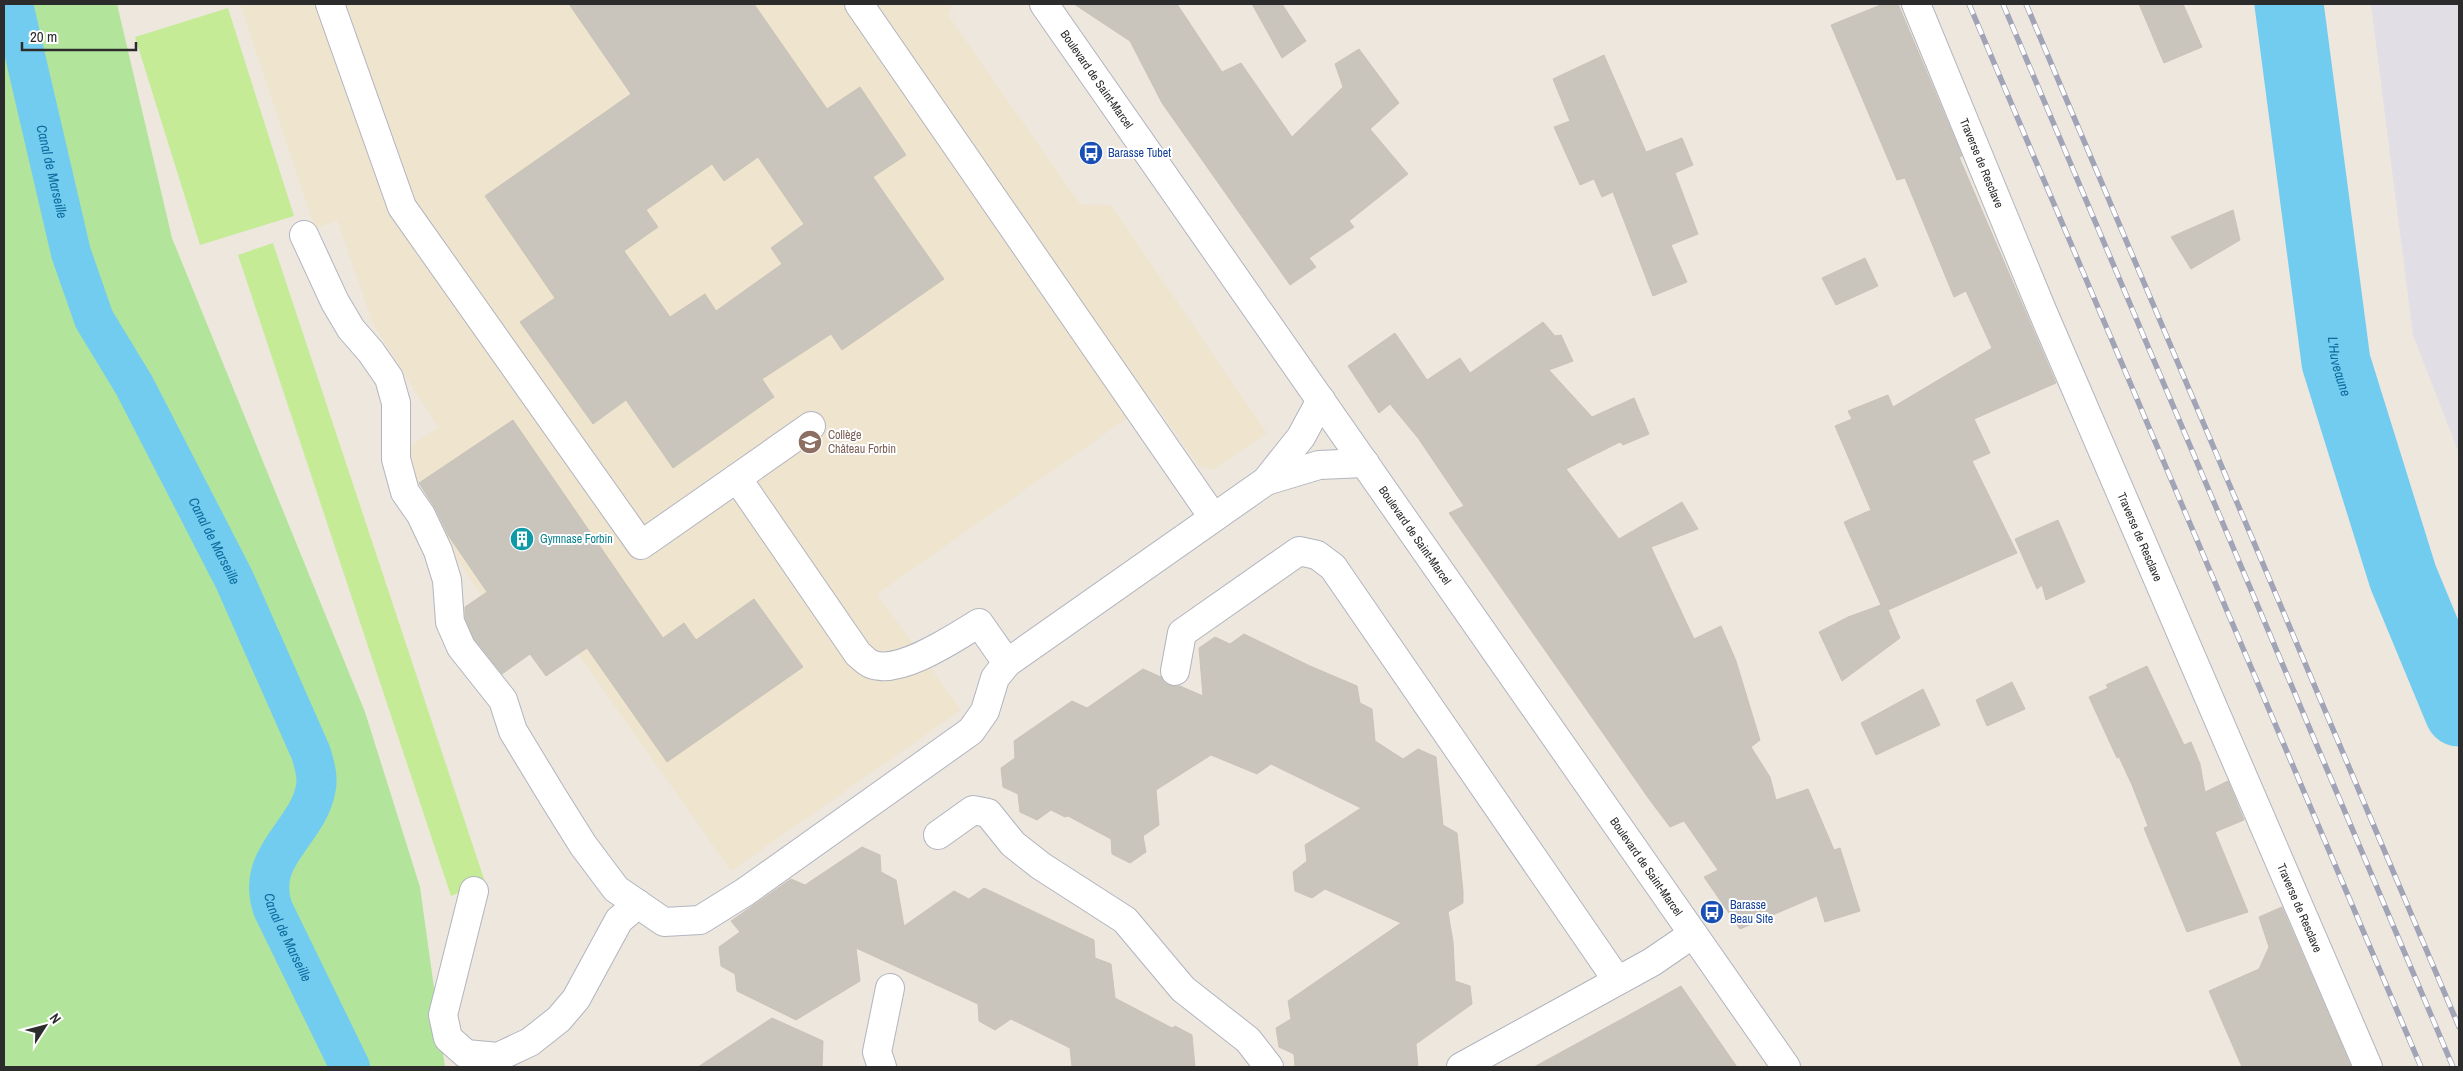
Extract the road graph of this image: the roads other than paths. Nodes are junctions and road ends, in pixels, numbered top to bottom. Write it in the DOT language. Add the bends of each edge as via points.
graph roads {
  1 [pos="330,4"];
  2 [pos="860,4"];
  3 [pos="1044,4"];
  4 [pos="1916,4"];
  5 [pos="304,235"];
  6 [pos="1321,400"];
  7 [pos="811,426"];
  8 [pos="1365,463"];
  9 [pos="737,478"];
  10 [pos="1266,481"];
  11 [pos="1213,517"];
  12 [pos="1007,663"];
  13 [pos="1175,671"];
  14 [pos="938,835"];
  15 [pos="474,891"];
  16 [pos="638,904"];
  17 [pos="1693,934"];
  18 [pos="1617,980"];
  19 [pos="890,988"];
  20 [pos="882,1067"];
  21 [pos="1269,1067"];
  22 [pos="1462,1067"];
  23 [pos="1786,1067"];
  24 [pos="2368,1067"];
  1 -- 9 [label="street" via="402,207 640,544"];
  2 -- 11 [label="street"];
  3 -- 6 [label="street, Boulevard de Saint-Marcel"];
  4 -- 24 [label="street, Traverse de Resclave" via="2042,310"];
  5 -- 16 [label="street" via="351,329 389,378 396,403 396,459 405,492 421,515 438,551 447,580 450,622 461,647 503,700 513,731 584,845 616,889"];
  6 -- 8 [label="street, Boulevard de Saint-Marcel"];
  6 -- 10 [label="street" via="1301,437"];
  7 -- 9 [label="street"];
  8 -- 10 [label="street" via="1320,465"];
  8 -- 17 [label="street, Boulevard de Saint-Marcel"];
  9 -- 12 [label="street" via="858,654 871,664 884,666 922,657 979,623"];
  10 -- 11 [label="street"];
  11 -- 12 [label="street"];
  12 -- 16 [label="street" via="995,678 985,711 971,731 745,892 700,920 664,922"];
  13 -- 18 [label="street" via="1182,633 1299,551 1317,555 1333,567"];
  14 -- 21 [label="street" via="973,810 988,813 1013,844 1124,920 1182,989 1248,1040"];
  15 -- 16 [label="street" via="443,1016 448,1038 466,1054 498,1057 530,1042 559,1019 576,999 619,920"];
  17 -- 18 [label="street" via="1652,962"];
  17 -- 23 [label="street, Boulevard de Saint-Marcel"];
  18 -- 22 [label="street"];
  19 -- 20 [label="street" via="877,1052"];
}
